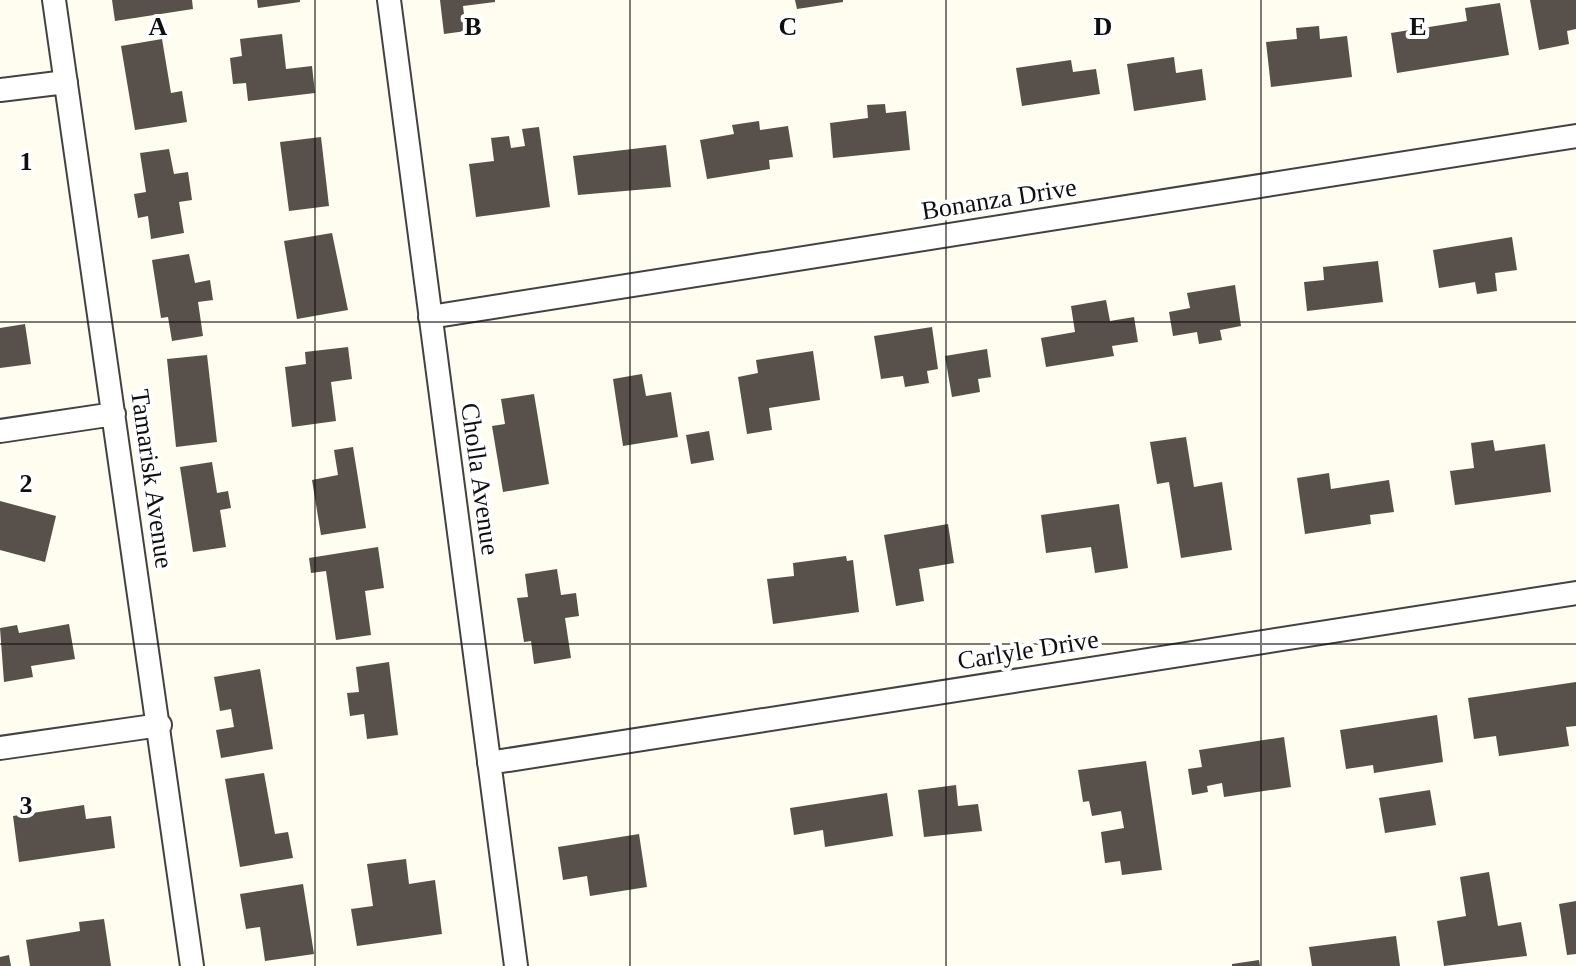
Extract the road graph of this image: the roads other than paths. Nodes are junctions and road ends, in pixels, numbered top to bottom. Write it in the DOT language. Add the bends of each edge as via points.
graph roads {
  1 [pos="54,0"];
  2 [pos="389,0"];
  3 [pos="66,82"];
  4 [pos="0,90"];
  5 [pos="1576,136"];
  6 [pos="430,317"];
  7 [pos="114,414"];
  8 [pos="0,431"];
  9 [pos="1576,593"];
  10 [pos="160,725"];
  11 [pos="0,748"];
  12 [pos="489,763"];
  13 [pos="192,966"];
  14 [pos="516,966"];
  1 -- 3 [label="street, Tamarisk Avenue"];
  2 -- 6 [label="street, Cholla Avenue"];
  3 -- 4 [label="street"];
  3 -- 7 [label="street, Tamarisk Avenue"];
  5 -- 6 [label="street, Bonanza Drive"];
  6 -- 12 [label="street, Cholla Avenue"];
  7 -- 8 [label="street"];
  7 -- 10 [label="street, Tamarisk Avenue"];
  9 -- 12 [label="street, Carlyle Drive"];
  10 -- 11 [label="street"];
  10 -- 13 [label="street, Tamarisk Avenue"];
  12 -- 14 [label="street, Cholla Avenue"];
}
